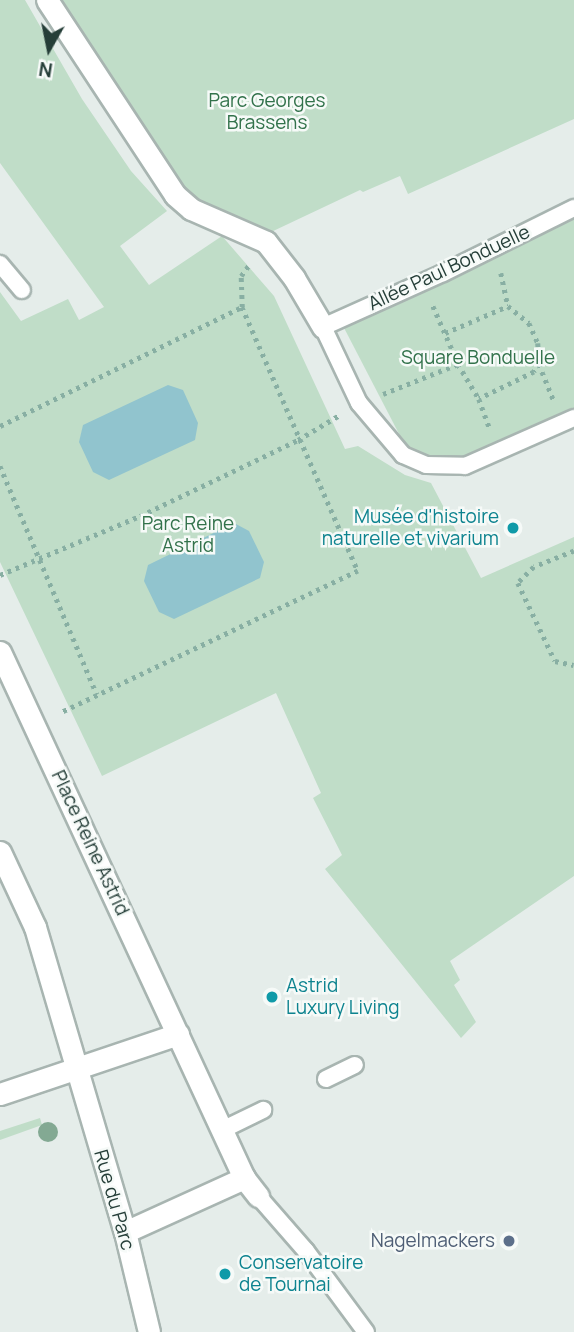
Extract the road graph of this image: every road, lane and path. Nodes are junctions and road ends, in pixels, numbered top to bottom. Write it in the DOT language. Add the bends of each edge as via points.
graph roads {
  1 [pos="47,0"];
  2 [pos="574,208"];
  3 [pos="267,242"];
  4 [pos="496,247"];
  5 [pos="0,264"];
  6 [pos="422,283"];
  7 [pos="22,290"];
  8 [pos="508,306"];
  9 [pos="242,307"];
  10 [pos="323,327"];
  11 [pos="444,333"];
  12 [pos="539,363"];
  13 [pos="458,364"];
  14 [pos="479,399"];
  15 [pos="359,403"];
  16 [pos="568,421"];
  17 [pos="0,426"];
  18 [pos="298,440"];
  19 [pos="498,451"];
  20 [pos="0,466"];
  21 [pos="574,551"];
  22 [pos="39,557"];
  23 [pos="0,575"];
  24 [pos="0,653"];
  25 [pos="574,665"];
  26 [pos="97,694"];
  27 [pos="62,712"];
  28 [pos="0,852"];
  29 [pos="178,1034"];
  30 [pos="355,1065"];
  31 [pos="75,1069"];
  32 [pos="326,1079"];
  33 [pos="0,1094"];
  34 [pos="263,1110"];
  35 [pos="222,1130"];
  36 [pos="244,1178"];
  37 [pos="258,1196"];
  38 [pos="125,1232"];
  39 [pos="149,1332"];
  40 [pos="366,1332"];
  1 -- 3 [label="street" via="176,195 191,209"];
  2 -- 4 [label="lane, Allée Paul Bonduelle"];
  3 -- 9 [label="path" via="241,276"];
  3 -- 10 [label="street"];
  4 -- 6 [label="lane, Allée Paul Bonduelle"];
  4 -- 8 [label="path"];
  5 -- 7 [label="lane"];
  6 -- 10 [label="lane, Allée Paul Bonduelle"];
  6 -- 11 [label="path"];
  8 -- 11 [label="path"];
  8 -- 12 [label="path" via="530,323"];
  9 -- 17 [label="path"];
  9 -- 18 [label="path"];
  10 -- 15 [label="lane"];
  11 -- 13 [label="path"];
  12 -- 14 [label="path" via="534,372"];
  12 -- 16 [label="path"];
  13 -- 14 [label="path"];
  13 -- 15 [label="path"];
  14 -- 19 [label="path"];
  15 -- 18 [label="path"];
  15 -- 19 [label="lane" via="403,455 426,465 465,466"];
  16 -- 19 [label="lane"];
  18 -- 22 [label="path" via="140,516"];
  18 -- 26 [label="path" via="358,571"];
  20 -- 22 [label="path"];
  21 -- 25 [label="path" via="534,567 518,583 555,661"];
  22 -- 23 [label="path"];
  22 -- 26 [label="path"];
  24 -- 29 [label="street, Place Reine Astrid"];
  26 -- 27 [label="path"];
  28 -- 31 [label="street" via="35,927"];
  29 -- 31 [label="street"];
  29 -- 35 [label="street, Place Reine Astrid"];
  30 -- 32 [label="lane"];
  31 -- 33 [label="street"];
  31 -- 38 [label="street, Rue du Parc"];
  34 -- 35 [label="lane"];
  35 -- 36 [label="street, Place Reine Astrid"];
  36 -- 37 [label="street, Place Reine Astrid"];
  36 -- 38 [label="street"];
  37 -- 40 [label="lane"];
  38 -- 39 [label="street, Rue du Parc"];
}
